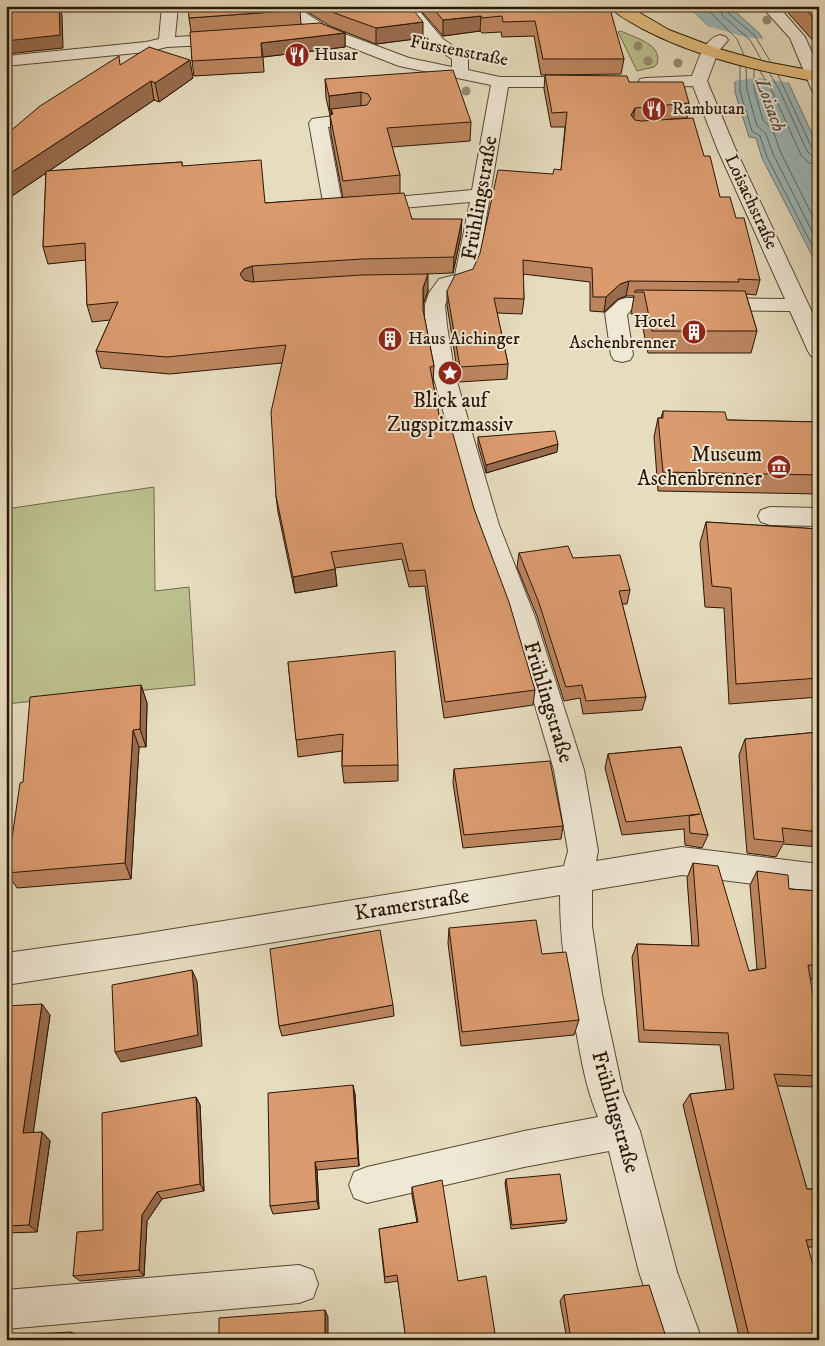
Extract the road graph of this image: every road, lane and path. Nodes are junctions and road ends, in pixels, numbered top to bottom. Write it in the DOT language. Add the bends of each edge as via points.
graph roads {
  1 [pos="170,6"];
  2 [pos="284,6"];
  3 [pos="407,6"];
  4 [pos="617,6"];
  5 [pos="627,6"];
  6 [pos="769,6"];
  7 [pos="323,31"];
  8 [pos="294,34"];
  9 [pos="245,38"];
  10 [pos="167,42"];
  11 [pos="715,46"];
  12 [pos="146,47"];
  13 [pos="6,61"];
  14 [pos="115,65"];
  15 [pos="816,73"];
  16 [pos="460,74"];
  17 [pos="700,81"];
  18 [pos="500,82"];
  19 [pos="598,82"];
  20 [pos="628,83"];
  21 [pos="361,118"];
  22 [pos="481,195"];
  23 [pos="446,283"];
  24 [pos="418,284"];
  25 [pos="798,305"];
  26 [pos="819,350"];
  27 [pos="622,355"];
  28 [pos="770,516"];
  29 [pos="819,517"];
  30 [pos="576,878"];
  31 [pos="819,878"];
  32 [pos="6,969"];
  33 [pos="622,1131"];
  34 [pos="367,1185"];
  35 [pos="299,1284"];
  36 [pos="6,1310"];
  37 [pos="682,1340"];
  1 -- 10 [label="street"];
  2 -- 7 [label="street, Fürstenstraße"];
  3 -- 16 [label="street" via="436,42 460,58"];
  4 -- 11 [label="main road" via="634,19"];
  5 -- 11 [label="main road" via="699,32"];
  6 -- 15 [label="street" via="794,32"];
  7 -- 8 [label="street"];
  7 -- 16 [label="street, Fürstenstraße" via="405,62"];
  9 -- 10 [label="street"];
  10 -- 12 [label="street"];
  11 -- 15 [label="main road" via="787,70"];
  11 -- 15 [label="main road" via="777,55"];
  11 -- 17 [label="street"];
  12 -- 13 [label="street"];
  12 -- 14 [label="street"];
  16 -- 18 [label="street, Fürstenstraße"];
  17 -- 20 [label="street"];
  17 -- 25 [label="street, Loisachstraße" via="707,124 726,148"];
  18 -- 19 [label="street, Fürstenstraße"];
  18 -- 22 [label="street, Frühlingstraße"];
  21 -- 22 [label="street" via="318,122 334,208"];
  22 -- 23 [label="street, Frühlingstraße" via="464,279"];
  23 -- 24 [label="street"];
  23 -- 30 [label="street, Frühlingstraße" via="435,305 444,375 486,525 522,616 569,770 583,851"];
  25 -- 26 [label="street, Loisachstraße"];
  25 -- 27 [label="street" via="626,304 616,313"];
  28 -- 29 [label="street"];
  30 -- 31 [label="street, Kramerstraße" via="682,860"];
  30 -- 32 [label="street, Kramerstraße"];
  30 -- 33 [label="street, Frühlingstraße" via="576,926 585,994 606,1094"];
  33 -- 34 [label="street" via="524,1149"];
  33 -- 37 [label="street, Frühlingstraße" via="658,1272"];
  35 -- 36 [label="street"];
}
